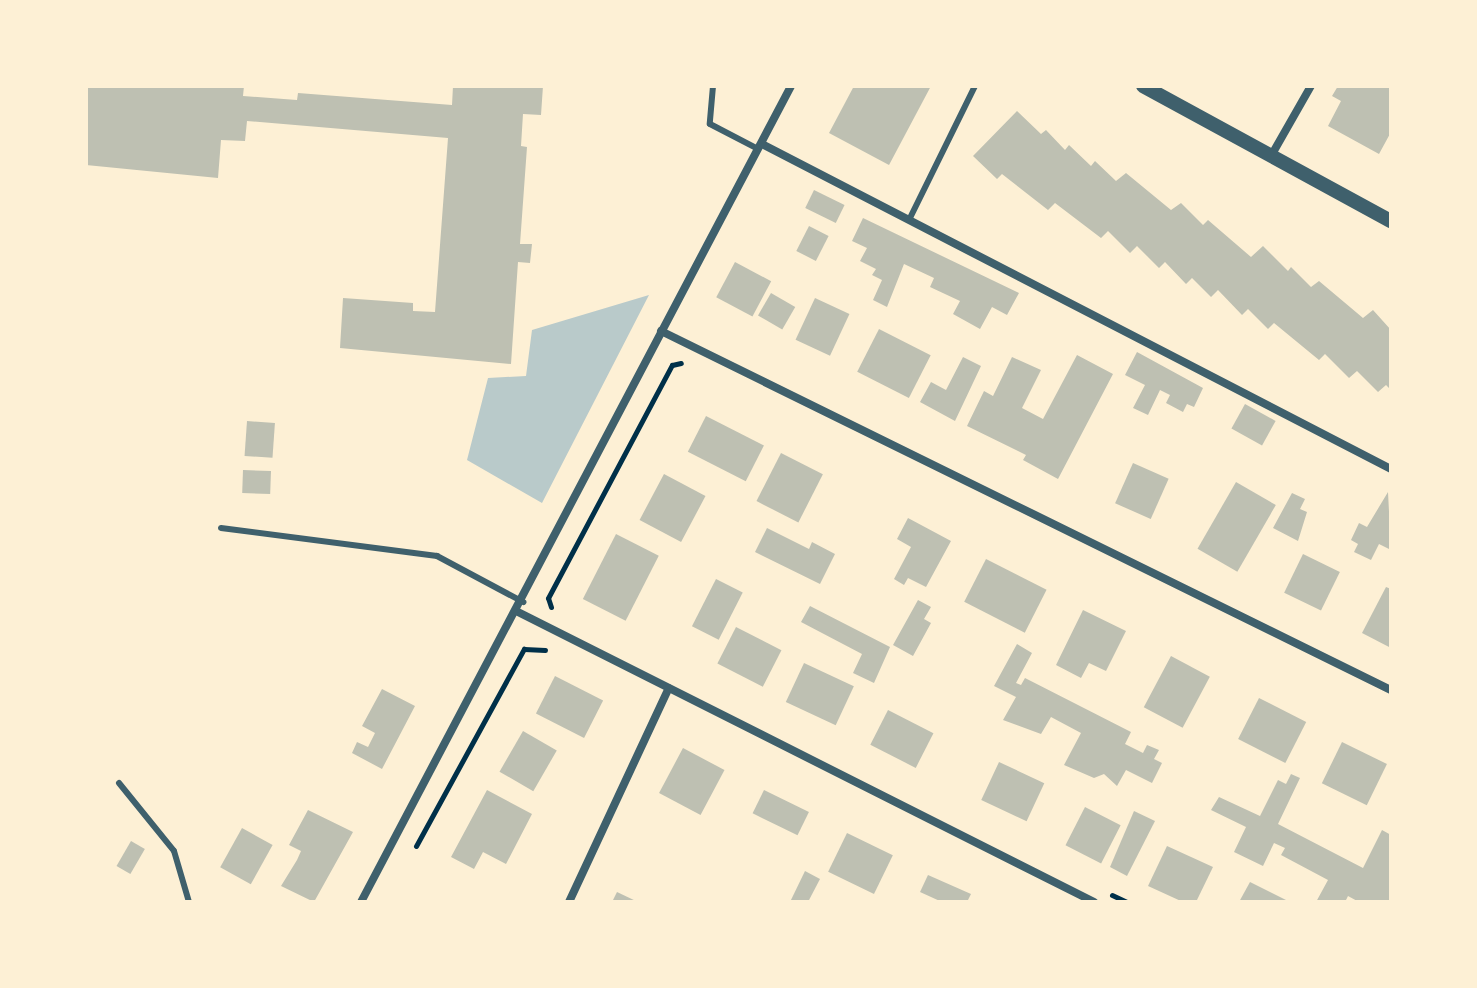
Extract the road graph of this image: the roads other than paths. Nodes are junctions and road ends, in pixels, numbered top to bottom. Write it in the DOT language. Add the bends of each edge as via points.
graph roads {
  1 [pos="713,86"];
  2 [pos="791,86"];
  3 [pos="975,86"];
  4 [pos="1143,86"];
  5 [pos="1311,86"];
  6 [pos="760,147"];
  7 [pos="1271,156"];
  8 [pos="909,220"];
  9 [pos="1391,221"];
  10 [pos="661,331"];
  11 [pos="1391,469"];
  12 [pos="221,528"];
  13 [pos="523,602"];
  14 [pos="518,612"];
  15 [pos="669,688"];
  16 [pos="1391,690"];
  17 [pos="119,783"];
  18 [pos="189,902"];
  19 [pos="361,902"];
  20 [pos="569,902"];
  21 [pos="1094,902"];
  1 -- 6 [label="lane" via="710,124"];
  2 -- 6 [label="street"];
  3 -- 8 [label="lane"];
  4 -- 7 [label="street"];
  5 -- 7 [label="street"];
  6 -- 8 [label="street"];
  6 -- 10 [label="street"];
  7 -- 9 [label="street"];
  8 -- 11 [label="street"];
  10 -- 13 [label="street"];
  10 -- 16 [label="street"];
  12 -- 13 [label="lane" via="437,556"];
  13 -- 14 [label="street"];
  14 -- 15 [label="street"];
  14 -- 19 [label="street"];
  15 -- 20 [label="street"];
  15 -- 21 [label="street"];
  17 -- 18 [label="lane" via="174,851"];
}
